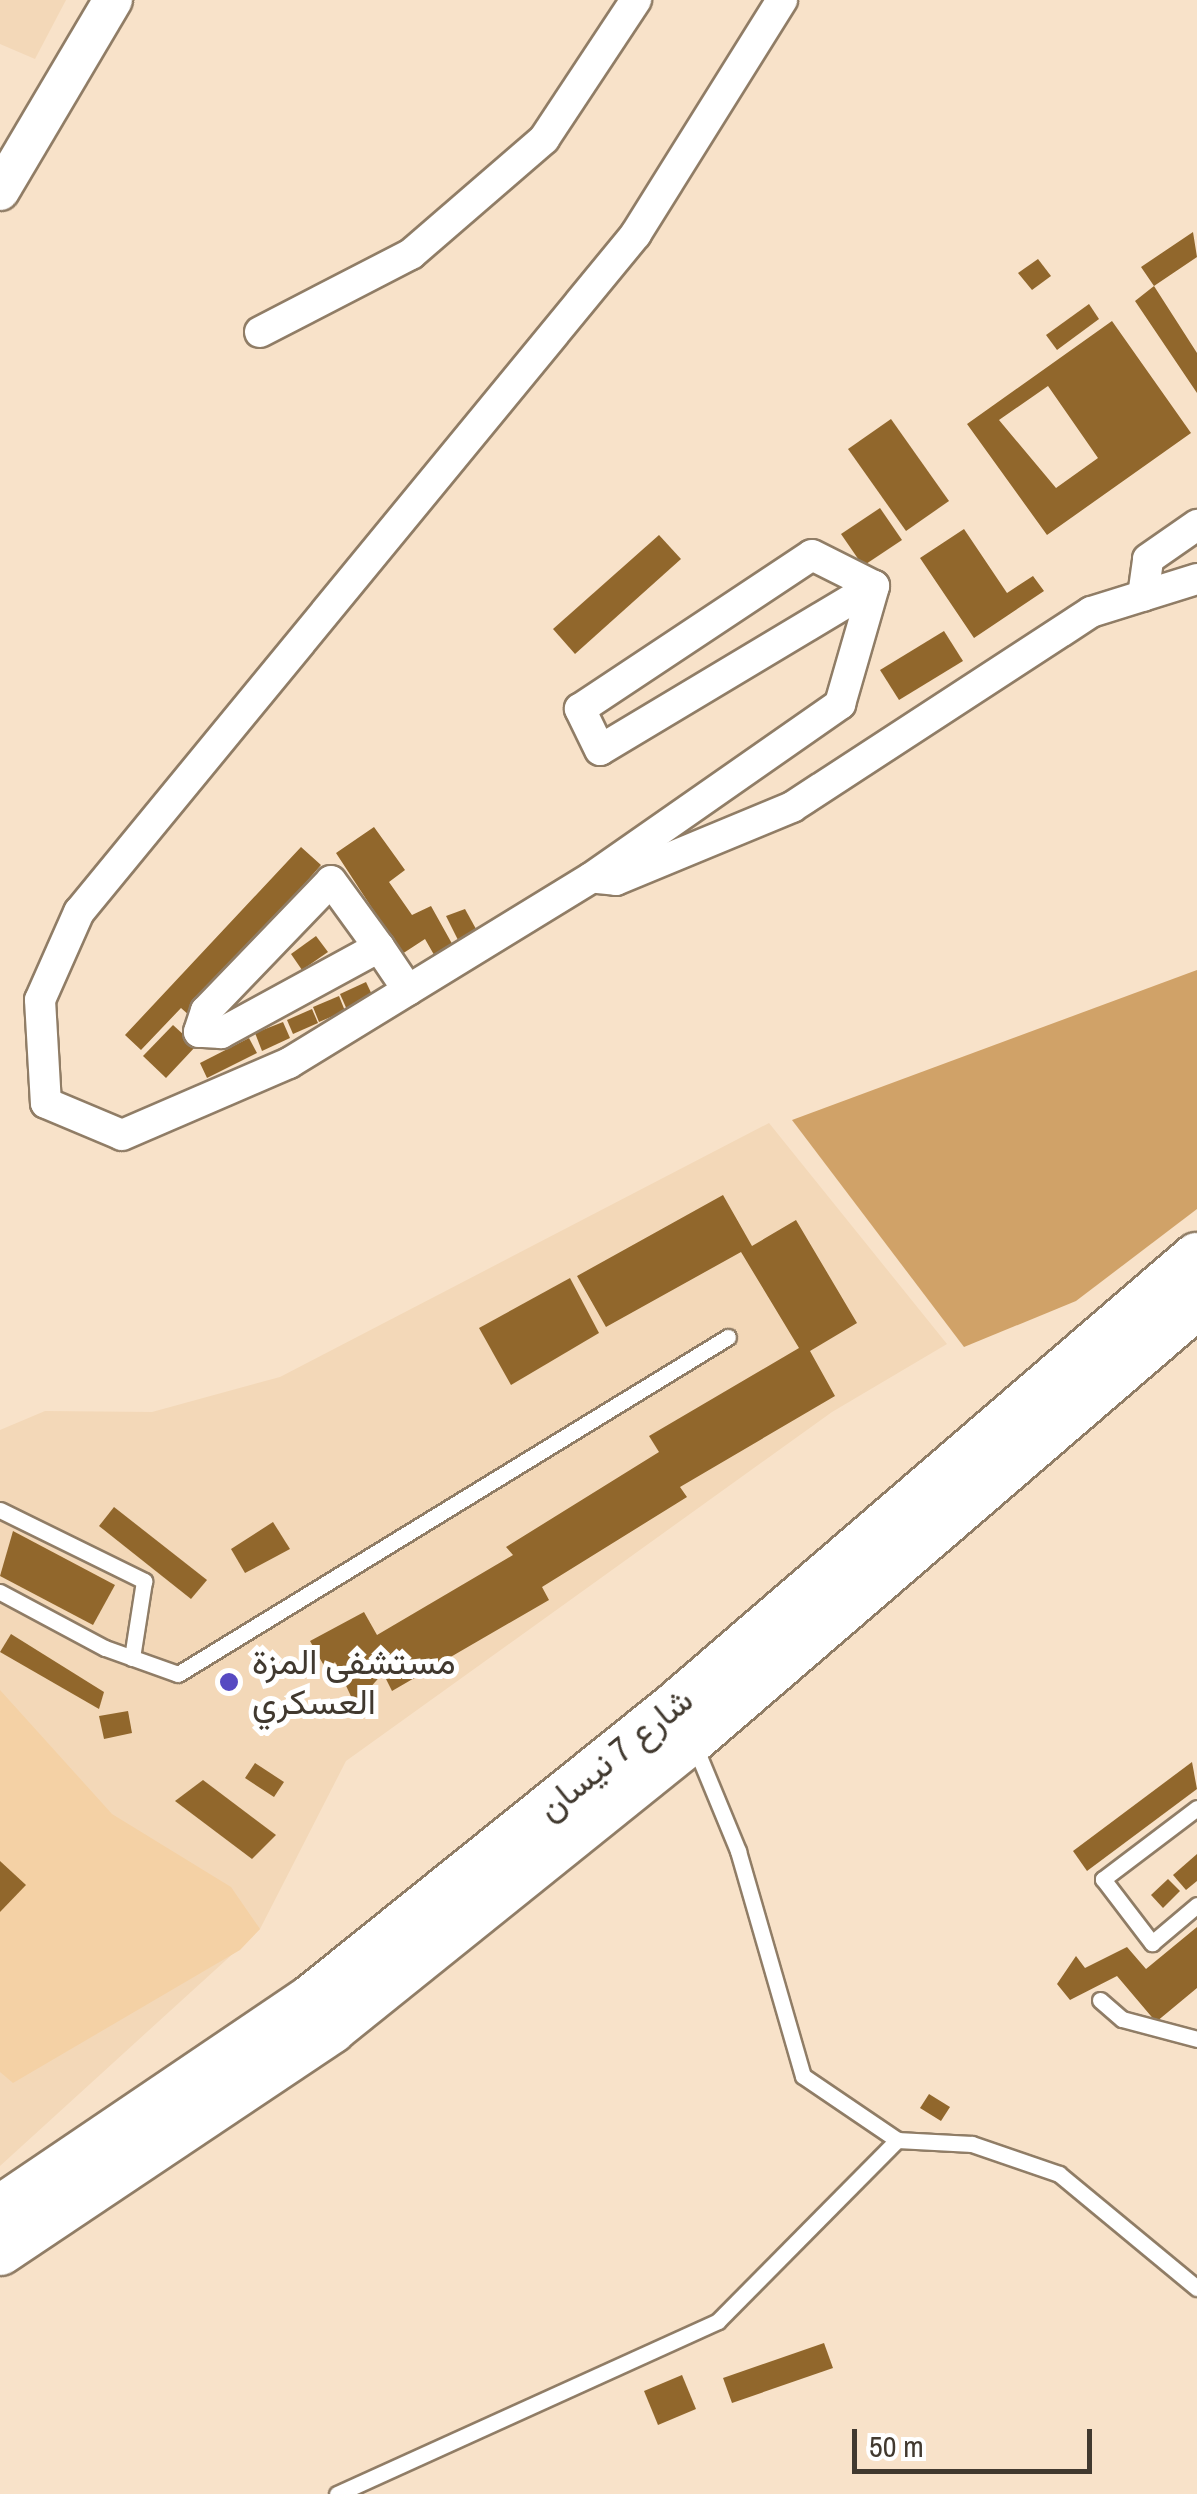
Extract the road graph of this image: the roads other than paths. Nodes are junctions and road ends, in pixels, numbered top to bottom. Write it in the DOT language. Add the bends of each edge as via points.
graph roads {
  1 [pos="113,0"];
  2 [pos="636,0"];
  3 [pos="782,0"];
  4 [pos="0,191"];
  5 [pos="260,332"];
  6 [pos="1197,524"];
  7 [pos="1197,579"];
  8 [pos="874,586"];
  9 [pos="1143,596"];
  10 [pos="591,878"];
  11 [pos="378,947"];
  12 [pos="408,990"];
  13 [pos="1197,1257"];
  14 [pos="1197,1304"];
  15 [pos="728,1337"];
  16 [pos="0,1510"];
  17 [pos="0,1592"];
  18 [pos="132,1658"];
  19 [pos="685,1722"];
  20 [pos="1197,1808"];
  21 [pos="1197,1905"];
  22 [pos="1100,2000"];
  23 [pos="1197,2039"];
  24 [pos="898,2140"];
  25 [pos="0,2210"];
  26 [pos="0,2251"];
  27 [pos="1197,2288"];
  28 [pos="337,2494"];
  1 -- 4 [label="street"];
  2 -- 5 [label="street" via="544,138 411,254"];
  3 -- 12 [label="street" via="636,234 79,912 40,1000 46,1103 122,1135 289,1063"];
  6 -- 9 [label="street" via="1148,558"];
  7 -- 9 [label="street"];
  8 -- 8 [label="street" via="812,555 580,708 600,750"];
  8 -- 10 [label="street" via="840,704"];
  9 -- 10 [label="street" via="1091,612 792,807 616,880"];
  10 -- 12 [label="street"];
  11 -- 11 [label="street" via="332,881 206,1011 199,1032 221,1033"];
  11 -- 12 [label="street"];
  13 -- 19 [label="main road, شارع 7 نيسان"];
  14 -- 19 [label="main road, شارع 7 نيسان"];
  15 -- 18 [label="lane" via="178,1674"];
  16 -- 18 [label="lane" via="144,1581"];
  17 -- 18 [label="lane"];
  19 -- 24 [label="lane" via="738,1851 803,2076"];
  19 -- 25 [label="main road, شارع 7 نيسان" via="310,2001"];
  19 -- 26 [label="main road, شارع 7 نيسان" via="331,2030"];
  20 -- 21 [label="lane" via="1103,1879 1152,1943"];
  22 -- 23 [label="lane" via="1122,2019"];
  24 -- 27 [label="lane" via="972,2144 1059,2174"];
  24 -- 28 [label="lane" via="718,2321"];
}
